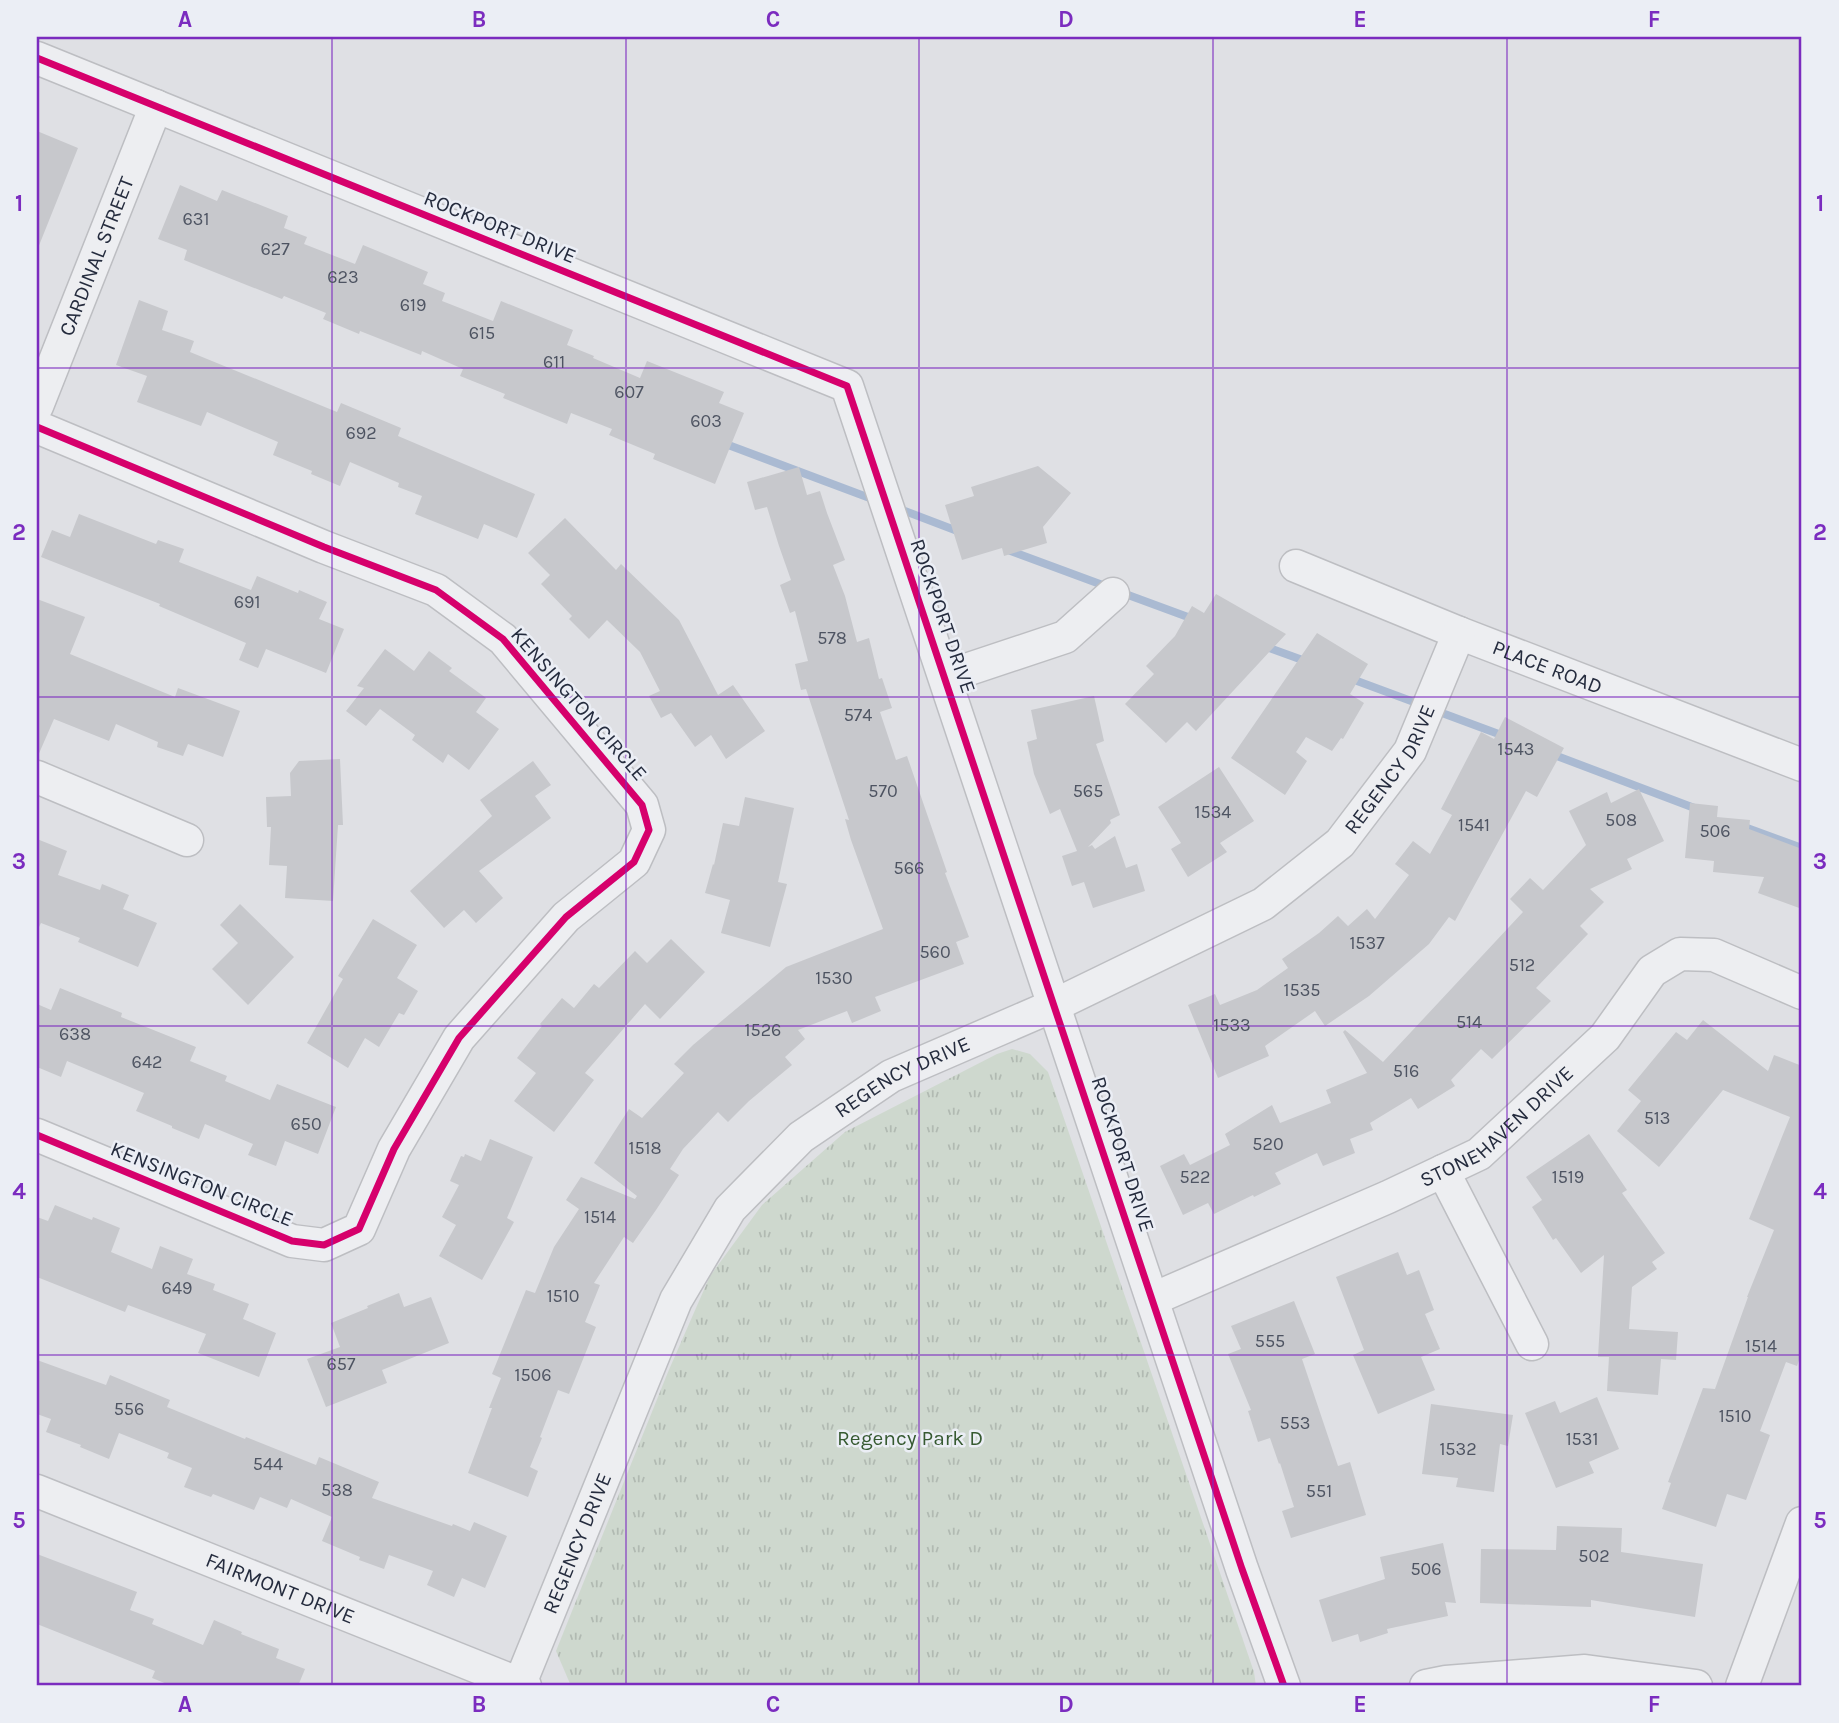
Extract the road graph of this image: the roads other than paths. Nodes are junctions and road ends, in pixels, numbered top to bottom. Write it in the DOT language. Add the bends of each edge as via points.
graph roads {
  1 [pos="37,58"];
  2 [pos="156,106"];
  3 [pos="37,406"];
  4 [pos="37,427"];
  5 [pos="1296,566"];
  6 [pos="1113,594"];
  7 [pos="1459,633"];
  8 [pos="944,677"];
  9 [pos="1802,765"];
  10 [pos="37,778"];
  11 [pos="187,840"];
  12 [pos="1802,993"];
  13 [pos="1055,1005"];
  14 [pos="37,1135"];
  15 [pos="1443,1171"];
  16 [pos="1153,1299"];
  17 [pos="1532,1344"];
  18 [pos="37,1490"];
  19 [pos="1802,1523"];
  20 [pos="521,1686"];
  21 [pos="1284,1686"];
  22 [pos="1426,1686"];
  23 [pos="1696,1686"];
  24 [pos="1742,1686"];
  1 -- 2 [label="street, ROCKPORT DRIVE"];
  2 -- 3 [label="street, CARDINAL STREET"];
  2 -- 8 [label="street, ROCKPORT DRIVE" via="847,386"];
  4 -- 14 [label="street, KENSINGTON CIRCLE" via="436,590 503,639 642,804 649,830 634,862 566,917 459,1038 394,1149 359,1229 324,1245 292,1241"];
  5 -- 7 [label="street, PLACE ROAD"];
  6 -- 8 [label="street" via="1065,637"];
  7 -- 9 [label="street, PLACE ROAD"];
  7 -- 13 [label="street, REGENCY DRIVE" via="1410,751 1339,843 1263,904"];
  8 -- 13 [label="street, ROCKPORT DRIVE"];
  10 -- 11 [label="street"];
  12 -- 15 [label="street, STONEHAVEN DRIVE" via="1714,955 1680,954 1652,971 1605,1037 1479,1154"];
  13 -- 16 [label="street, ROCKPORT DRIVE"];
  13 -- 20 [label="street, REGENCY DRIVE" via="891,1076 801,1137 730,1209 676,1300"];
  15 -- 16 [label="street, STONEHAVEN DRIVE"];
  15 -- 17 [label="street"];
  16 -- 21 [label="street, ROCKPORT DRIVE"];
  18 -- 20 [label="street, FAIRMONT DRIVE"];
  19 -- 24 [label="street"];
  22 -- 23 [label="street" via="1585,1671"];
}
